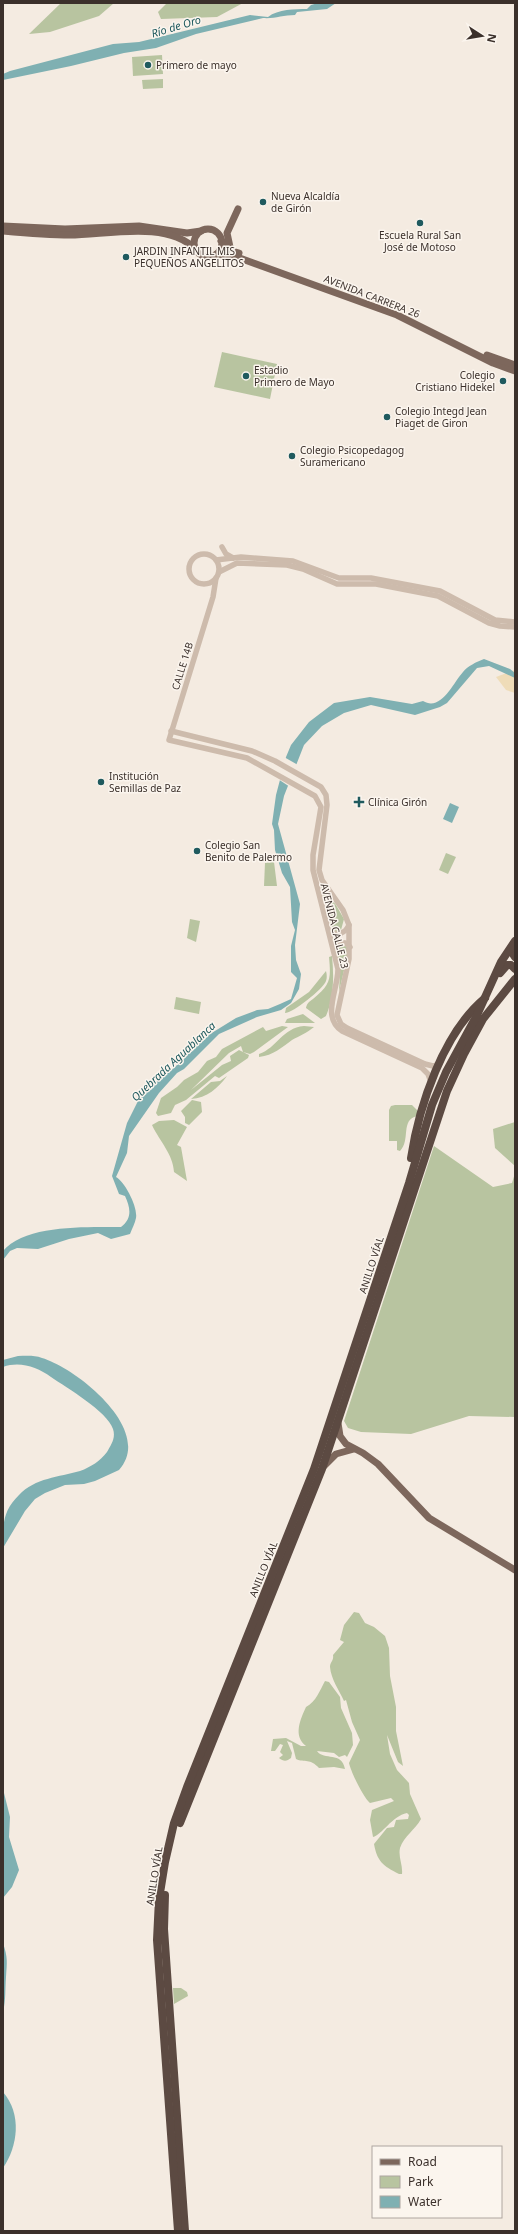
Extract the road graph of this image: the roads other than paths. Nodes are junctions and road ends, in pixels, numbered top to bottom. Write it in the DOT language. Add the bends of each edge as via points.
graph roads {
  1 [pos="238,209"];
  2 [pos="3,226"];
  3 [pos="3,231"];
  4 [pos="201,231"];
  5 [pos="222,241"];
  6 [pos="195,249"];
  7 [pos="232,251"];
  8 [pos="217,254"];
  9 [pos="515,365"];
  10 [pos="515,371"];
  11 [pos="222,547"];
  12 [pos="233,558"];
  13 [pos="216,560"];
  14 [pos="219,572"];
  15 [pos="216,578"];
  16 [pos="204,584"];
  17 [pos="213,597"];
  18 [pos="515,622"];
  19 [pos="515,627"];
  20 [pos="171,731"];
  21 [pos="309,792"];
  22 [pos="349,925"];
  23 [pos="329,931"];
  24 [pos="515,941"];
  25 [pos="350,947"];
  26 [pos="515,948"];
  27 [pos="334,951"];
  28 [pos="515,957"];
  29 [pos="515,969"];
  30 [pos="515,972"];
  31 [pos="515,979"];
  32 [pos="488,992"];
  33 [pos="501,997"];
  34 [pos="440,1063"];
  35 [pos="431,1082"];
  36 [pos="409,1183"];
  37 [pos="338,1423"];
  38 [pos="356,1449"];
  39 [pos="322,1469"];
  40 [pos="515,1570"];
  41 [pos="178,2231"];
  42 [pos="185,2231"];
  1 -- 7 [label="main road" via="227,233 227,242"];
  2 -- 4 [label="main road" via="65,229 139,226 187,233"];
  3 -- 6 [label="main road" via="69,235 150,232 179,238"];
  4 -- 5 [label="main road" via="214,231"];
  4 -- 6 [label="main road" via="194,239"];
  5 -- 7 [label="main road, AVENIDA CARRERA 26"];
  5 -- 8 [label="main road"];
  6 -- 8 [label="main road" via="204,257"];
  7 -- 9 [label="main road, AVENIDA CARRERA 26" via="399,311 495,359"];
  8 -- 10 [label="main road, AVENIDA CARRERA 26" via="234,256 398,315 493,363"];
  11 -- 12 [label="street" via="226,554"];
  12 -- 13 [label="street"];
  12 -- 18 [label="street" via="293,561 339,578 371,578 440,591 496,620"];
  13 -- 14 [label="street"];
  13 -- 16 [label="street" via="208,554 201,554 191,562 192,578"];
  14 -- 15 [label="street"];
  14 -- 19 [label="street" via="237,563 287,565 304,569 337,584 376,584 438,596 490,623"];
  15 -- 16 [label="street"];
  15 -- 17 [label="street, CALLE 14B"];
  16 -- 17 [label="street"];
  17 -- 20 [label="street, CALLE 14B"];
  20 -- 21 [label="street, CALLE 14B" via="168,740 247,758"];
  20 -- 22 [label="street, AVENIDA CALLE 23" via="242,748 276,761 315,783 324,791 327,799 319,863 320,876 343,910"];
  21 -- 23 [label="street, AVENIDA CALLE 23" via="318,799 321,807 313,870"];
  22 -- 23 [label="street" via="339,934"];
  22 -- 25 [label="street, AVENIDA CALLE 23"];
  23 -- 27 [label="street, AVENIDA CALLE 23"];
  24 -- 32 [label="highway, ANILLO VÍAL" via="501,962"];
  25 -- 27 [label="street" via="341,943"];
  25 -- 34 [label="street, AVENIDA CALLE 23" via="346,978 337,1009 341,1024 425,1064 433,1066"];
  26 -- 28 [label="highway"];
  27 -- 35 [label="street, AVENIDA CALLE 23" via="338,977 331,1011 334,1024 342,1031 422,1068"];
  29 -- 32 [label="highway" via="511,965 505,966"];
  30 -- 33 [label="highway"];
  31 -- 33 [label="highway, ANILLO VÍAL"];
  32 -- 34 [label="highway" via="461,1022"];
  32 -- 36 [label="highway, ANILLO VÍAL" via="439,1088 421,1137"];
  33 -- 37 [label="highway, ANILLO VÍAL" via="475,1034 447,1091"];
  34 -- 35 [label="highway"];
  35 -- 36 [label="highway" via="413,1141"];
  36 -- 41 [label="highway, ANILLO VÍAL" via="314,1469 187,1787 174,1823 165,1862 159,1899 157,1940"];
  37 -- 38 [label="main road" via="343,1440"];
  37 -- 39 [label="highway, ANILLO VÍAL"];
  38 -- 39 [label="main road" via="336,1454"];
  38 -- 40 [label="main road" via="378,1464 429,1518"];
  39 -- 42 [label="highway, ANILLO VÍAL" via="208,1757 186,1806 170,1858 164,1929"];
}
